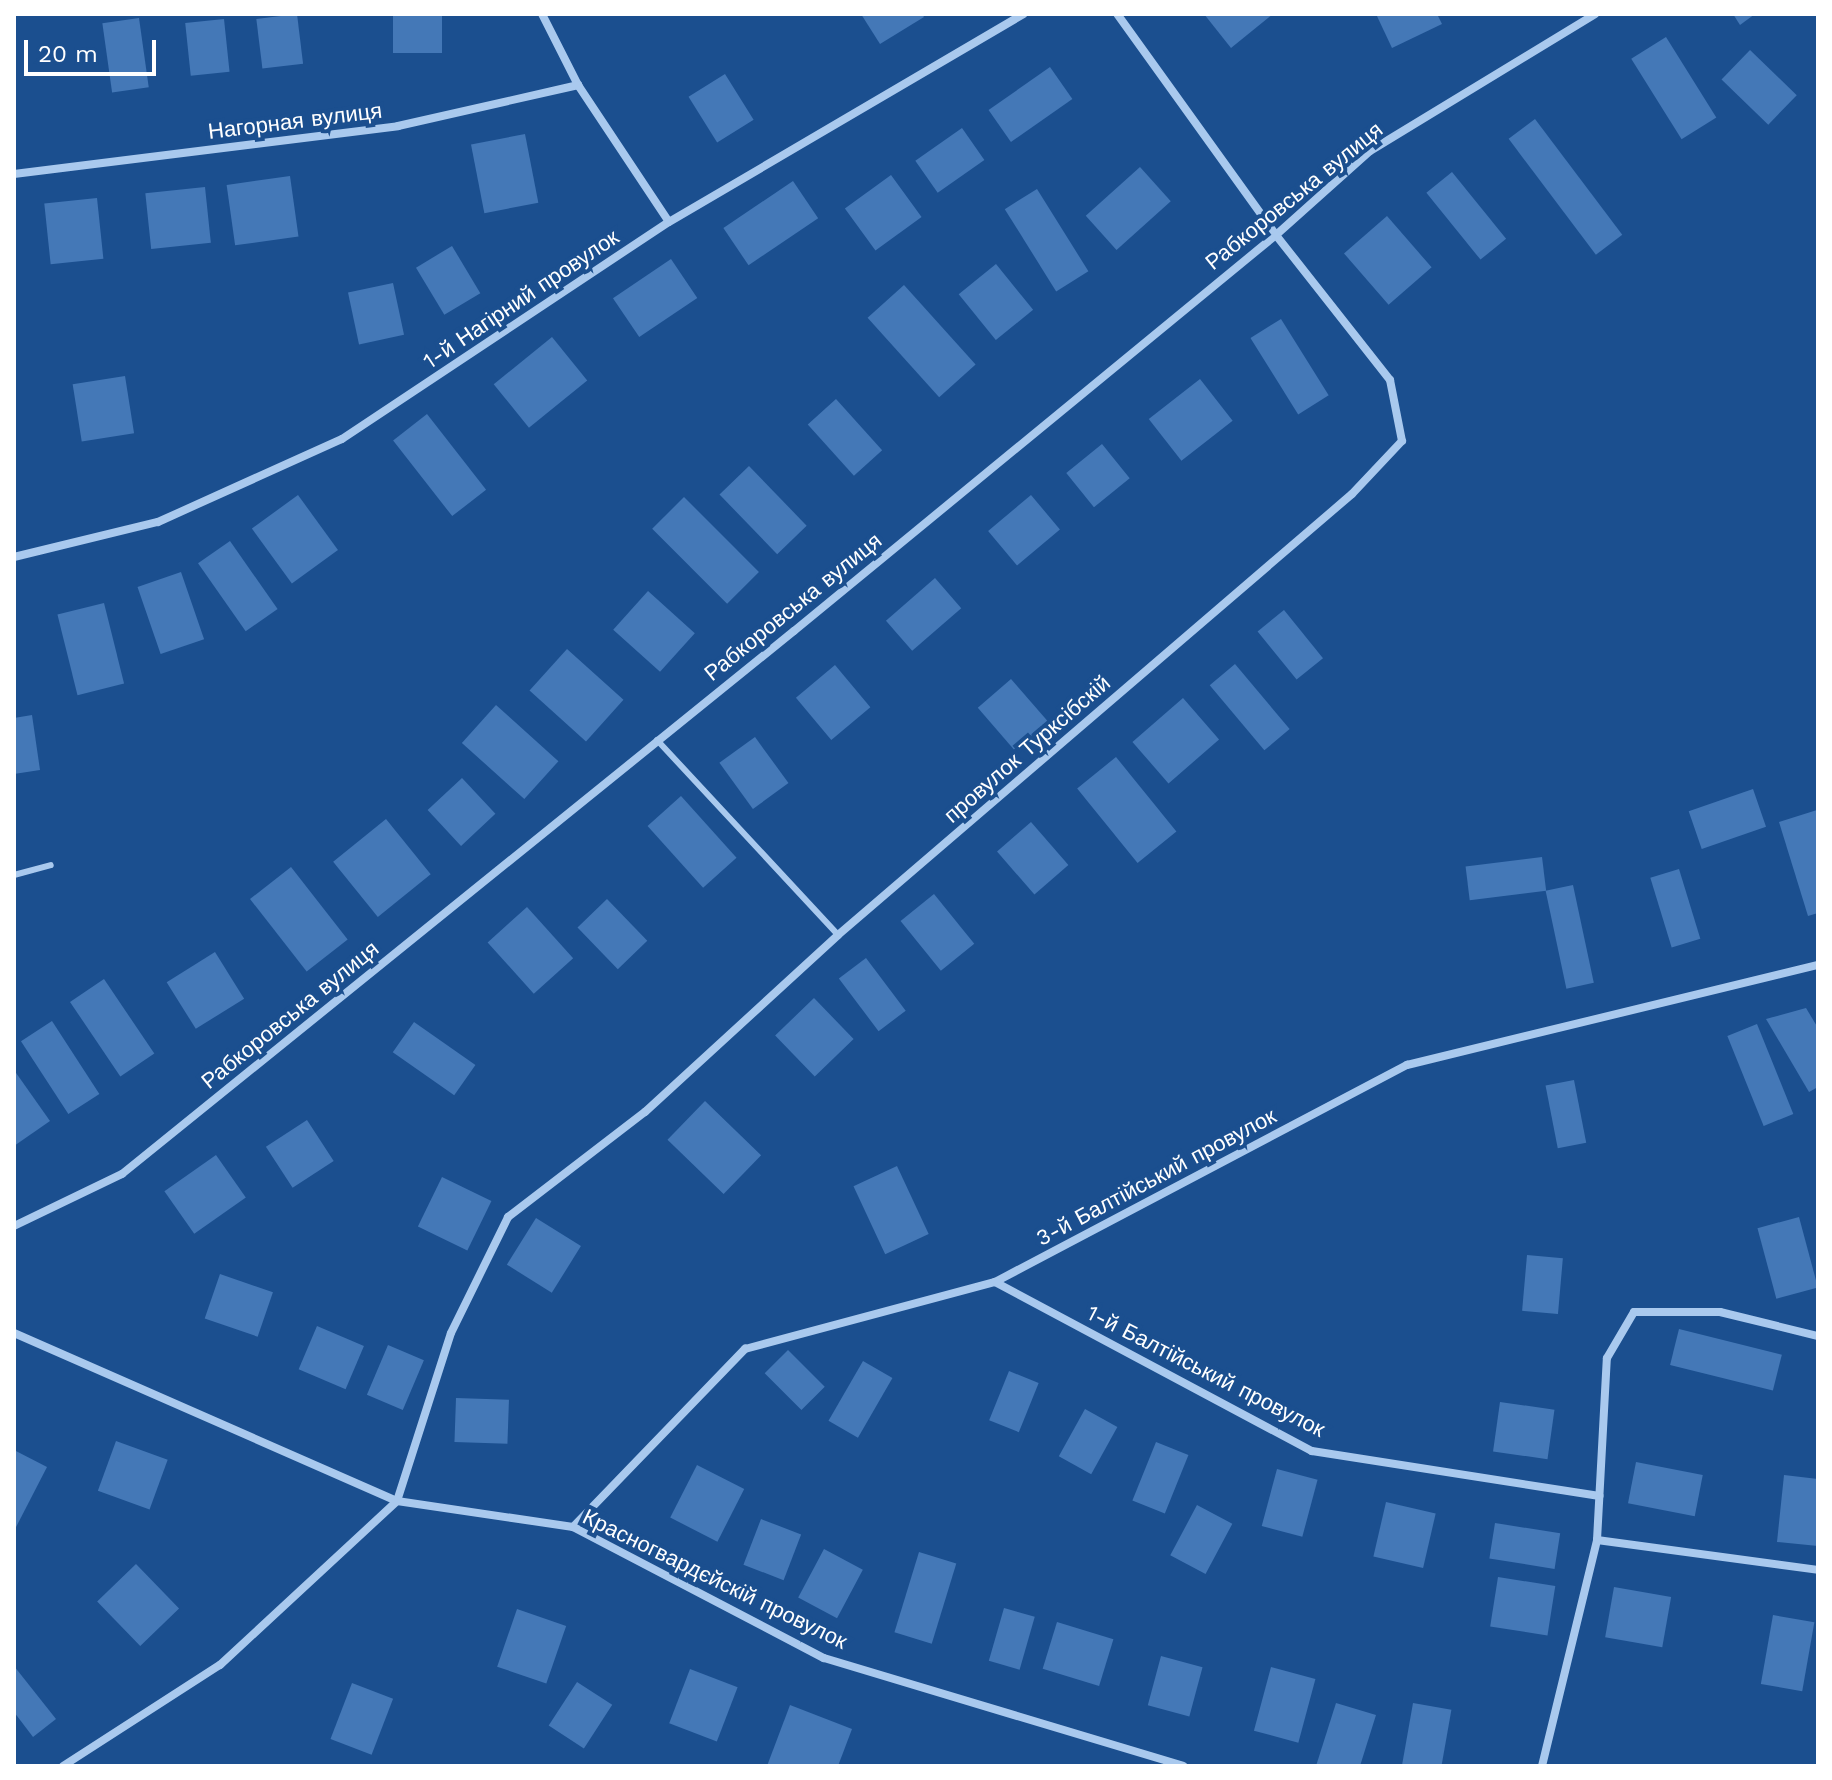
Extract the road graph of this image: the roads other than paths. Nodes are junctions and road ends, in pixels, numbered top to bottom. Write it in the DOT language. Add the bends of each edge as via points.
graph roads {
  1 [pos="542,14"];
  2 [pos="1024,14"];
  3 [pos="1117,14"];
  4 [pos="1595,14"];
  5 [pos="578,85"];
  6 [pos="14,174"];
  7 [pos="669,222"];
  8 [pos="1276,235"];
  9 [pos="14,557"];
  10 [pos="657,740"];
  11 [pos="51,865"];
  12 [pos="14,875"];
  13 [pos="838,935"];
  14 [pos="1818,965"];
  15 [pos="14,1226"];
  16 [pos="995,1282"];
  17 [pos="14,1333"];
  18 [pos="1818,1336"];
  19 [pos="1599,1496"];
  20 [pos="397,1501"];
  21 [pos="573,1527"];
  22 [pos="1597,1540"];
  23 [pos="1818,1570"];
  24 [pos="63,1766"];
  25 [pos="1183,1766"];
  26 [pos="1542,1766"];
  1 -- 5 [label="street"];
  2 -- 7 [label="street, 1-й Нагірний провулок"];
  3 -- 8 [label="street, провулок Турксібскій"];
  4 -- 8 [label="street, Рабкоровська вулиця" via="1370,151"];
  5 -- 6 [label="street, Нагорная вулиця" via="398,126"];
  5 -- 7 [label="street"];
  7 -- 9 [label="street, 1-й Нагірний провулок" via="342,439 158,522"];
  8 -- 10 [label="street, Рабкоровська вулиця"];
  8 -- 13 [label="street, провулок Турксібскій" via="1390,380 1402,441 1352,494"];
  10 -- 13 [label="lane"];
  10 -- 15 [label="street, Рабкоровська вулиця" via="122,1174"];
  11 -- 12 [label="lane"];
  13 -- 20 [label="street, провулок Турксібскій" via="645,1112 508,1217 451,1333"];
  14 -- 16 [label="street, 3-й Балтійський провулок" via="1407,1065"];
  16 -- 19 [label="street, 1-й Балтійський провулок" via="1312,1451"];
  16 -- 21 [label="street, 3-й Балтійський провулок" via="745,1349"];
  17 -- 20 [label="street, Красногвардєйскій провулок"];
  18 -- 19 [label="street" via="1720,1312 1634,1312 1607,1358"];
  19 -- 22 [label="street"];
  20 -- 21 [label="street, Красногвардєйскій провулок"];
  20 -- 24 [label="street" via="220,1665"];
  21 -- 25 [label="street, Красногвардєйскій провулок" via="824,1658"];
  22 -- 23 [label="street"];
  22 -- 26 [label="street"];
}
